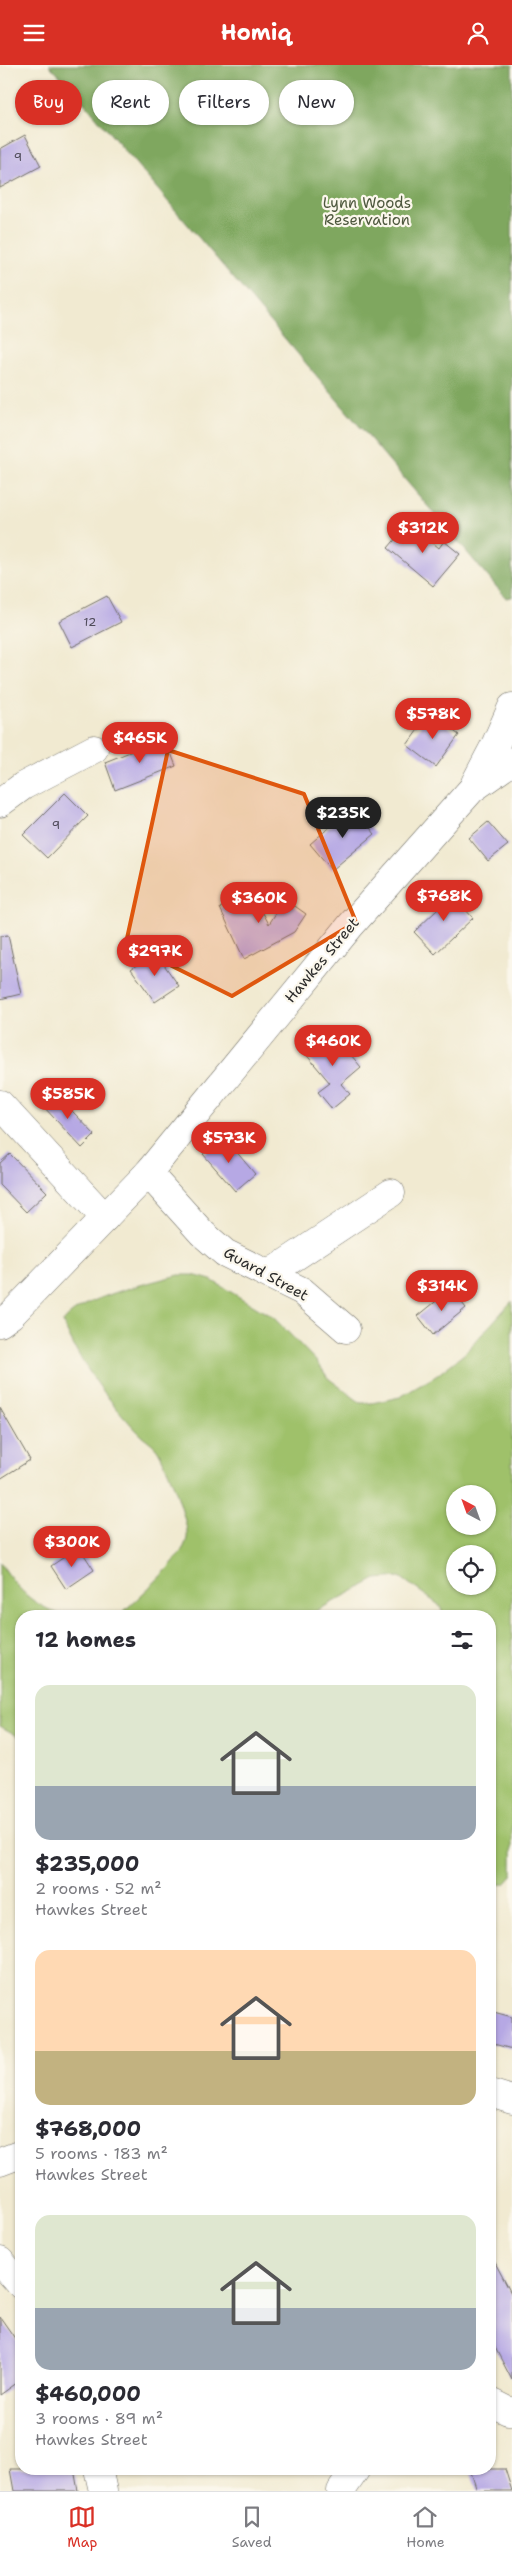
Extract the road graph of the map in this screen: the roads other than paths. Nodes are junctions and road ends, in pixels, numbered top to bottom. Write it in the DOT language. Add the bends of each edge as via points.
graph roads {
  1 [pos="512,707"];
  2 [pos="94,749"];
  3 [pos="512,761"];
  4 [pos="472,789"];
  5 [pos="0,803"];
  6 [pos="0,1104"];
  7 [pos="148,1173"];
  8 [pos="391,1193"];
  9 [pos="105,1218"];
  10 [pos="268,1274"];
  11 [pos="0,1323"];
  12 [pos="346,1329"];
  13 [pos="496,2095"];
  14 [pos="512,2099"];
  15 [pos="15,2156"];
  16 [pos="0,2162"];
  17 [pos="0,2261"];
  18 [pos="15,2278"];
  19 [pos="99,2475"];
  20 [pos="352,2475"];
  21 [pos="103,2491"];
  22 [pos="341,2491"];
  1 -- 4 [label="street"];
  2 -- 5 [label="street" via="23,786"];
  3 -- 4 [label="street, Hawkes Street"];
  4 -- 7 [label="street, Hawkes Street" via="350,925"];
  6 -- 9 [label="street"];
  7 -- 9 [label="street, Hawkes Street"];
  7 -- 10 [label="street, Guard Street" via="202,1233 225,1253"];
  8 -- 10 [label="street"];
  9 -- 11 [label="street, Hawkes Street"];
  10 -- 12 [label="street, Guard Street" via="302,1291"];
  13 -- 14 [label="street"];
  15 -- 16 [label="street"];
  17 -- 18 [label="street"];
  19 -- 21 [label="street"];
  20 -- 22 [label="street"];
}
